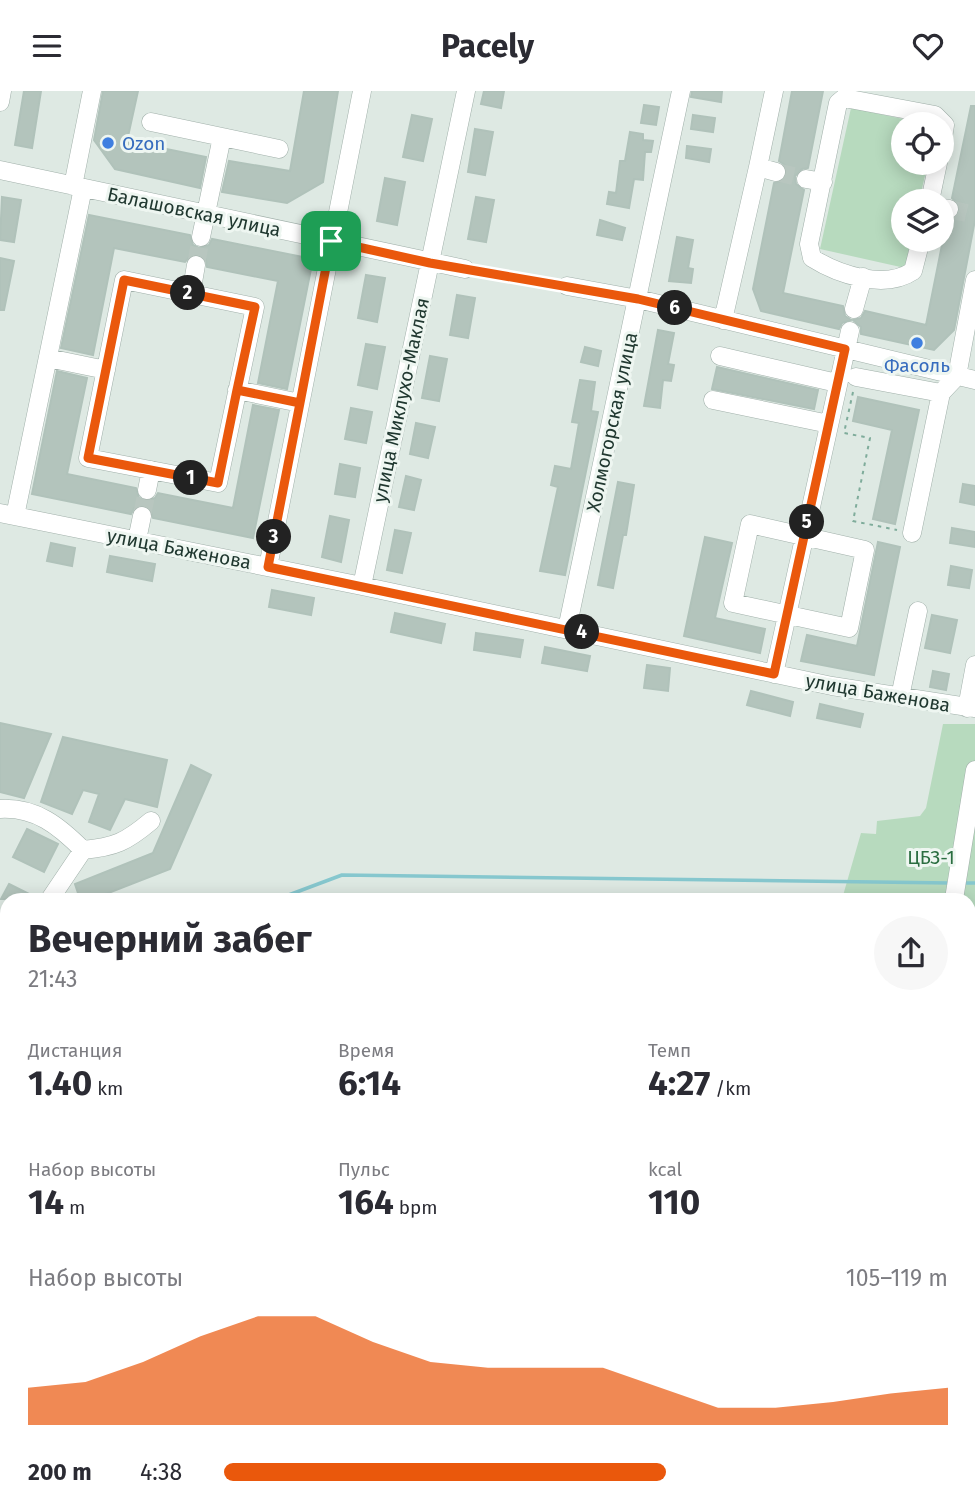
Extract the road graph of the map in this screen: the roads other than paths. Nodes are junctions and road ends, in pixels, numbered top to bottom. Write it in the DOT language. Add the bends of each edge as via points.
graph roads {
  1 [pos="2,91"];
  2 [pos="92,91"];
  3 [pos="362,91"];
  4 [pos="466,91"];
  5 [pos="681,91"];
  6 [pos="774,91"];
  7 [pos="905,100"];
  8 [pos="0,102"];
  9 [pos="928,112"];
  10 [pos="151,122"];
  11 [pos="222,137"];
  12 [pos="279,149"];
  13 [pos="758,167"];
  14 [pos="0,170"];
  15 [pos="776,172"];
  16 [pos="78,187"];
  17 [pos="206,215"];
  18 [pos="201,237"];
  19 [pos="331,241"];
  20 [pos="918,252"];
  21 [pos="430,263"];
  22 [pos="196,265"];
  23 [pos="465,269"];
  24 [pos="863,277"];
  25 [pos="975,280"];
  26 [pos="567,286"];
  27 [pos="191,294"];
  28 [pos="638,299"];
  29 [pos="855,309"];
  30 [pos="723,320"];
  31 [pos="850,331"];
  32 [pos="845,349"];
  33 [pos="720,356"];
  34 [pos="48,358"];
  35 [pos="106,370"];
  36 [pos="957,376"];
  37 [pos="856,377"];
  38 [pos="975,380"];
  39 [pos="837,383"];
  40 [pos="237,390"];
  41 [pos="941,393"];
  42 [pos="713,400"];
  43 [pos="300,403"];
  44 [pos="828,424"];
  45 [pos="151,470"];
  46 [pos="147,491"];
  47 [pos="8,514"];
  48 [pos="142,516"];
  49 [pos="912,533"];
  50 [pos="804,537"];
  51 [pos="137,540"];
  52 [pos="268,567"];
  53 [pos="362,586"];
  54 [pos="918,611"];
  55 [pos="787,615"];
  56 [pos="567,629"];
  57 [pos="975,665"];
  58 [pos="774,674"];
  59 [pos="900,697"];
  60 [pos="971,708"];
  61 [pos="975,770"];
  62 [pos="0,809"];
  63 [pos="151,821"];
  64 [pos="83,850"];
  65 [pos="955,889"];
  66 [pos="54,893"];
  1 -- 8 [label="street"];
  2 -- 16 [label="street"];
  3 -- 19 [label="street"];
  4 -- 21 [label="street, улица Миклухо-Маклая"];
  5 -- 28 [label="street, Холмогорская улица"];
  6 -- 13 [label="street"];
  7 -- 9 [label="street"];
  7 -- 24 [label="street" via="844,98 838,103 814,181 812,258 830,270"];
  10 -- 11 [label="street"];
  11 -- 12 [label="street"];
  11 -- 17 [label="street"];
  13 -- 15 [label="street"];
  13 -- 30 [label="street"];
  14 -- 16 [label="street, Балашовская улица"];
  16 -- 17 [label="street, Балашовская улица"];
  16 -- 34 [label="street"];
  17 -- 18 [label="street"];
  17 -- 19 [label="street, Балашовская улица"];
  19 -- 21 [label="street, Балашовская улица"];
  19 -- 43 [label="street"];
  20 -- 24 [label="street" via="914,271 903,278"];
  21 -- 23 [label="street, Балашовская улица"];
  21 -- 53 [label="street, улица Миклухо-Маклая"];
  22 -- 27 [label="street"];
  24 -- 29 [label="street"];
  25 -- 36 [label="street"];
  26 -- 28 [label="street"];
  27 -- 35 [label="street" via="124,280"];
  27 -- 40 [label="street" via="255,307"];
  28 -- 30 [label="street"];
  28 -- 56 [label="street, Холмогорская улица"];
  30 -- 32 [label="street"];
  31 -- 32 [label="street"];
  32 -- 36 [label="street"];
  32 -- 39 [label="street"];
  33 -- 39 [label="street"];
  34 -- 35 [label="street"];
  34 -- 47 [label="street"];
  35 -- 45 [label="street" via="88,458"];
  36 -- 38 [label="street"];
  36 -- 41 [label="street"];
  37 -- 41 [label="street"];
  39 -- 44 [label="street"];
  40 -- 43 [label="street"];
  40 -- 45 [label="street" via="218,483"];
  41 -- 49 [label="street"];
  42 -- 44 [label="street"];
  43 -- 52 [label="street"];
  44 -- 50 [label="street"];
  45 -- 46 [label="street"];
  47 -- 51 [label="street, улица Баженова"];
  48 -- 51 [label="street"];
  50 -- 55 [label="street"];
  50 -- 55 [label="street" via="750,524 733,603"];
  50 -- 55 [label="street" via="865,550 849,628"];
  51 -- 52 [label="street, улица Баженова"];
  52 -- 53 [label="street, улица Баженова"];
  53 -- 56 [label="street, улица Баженова"];
  54 -- 59 [label="street"];
  55 -- 58 [label="street"];
  56 -- 58 [label="street, улица Баженова"];
  57 -- 60 [label="street"];
  58 -- 59 [label="street, улица Баженова"];
  59 -- 60 [label="street, улица Баженова"];
  61 -- 65 [label="street"];
  62 -- 64 [label="street" via="19,808 57,823"];
  63 -- 64 [label="street" via="113,847"];
  64 -- 66 [label="street"];
}
